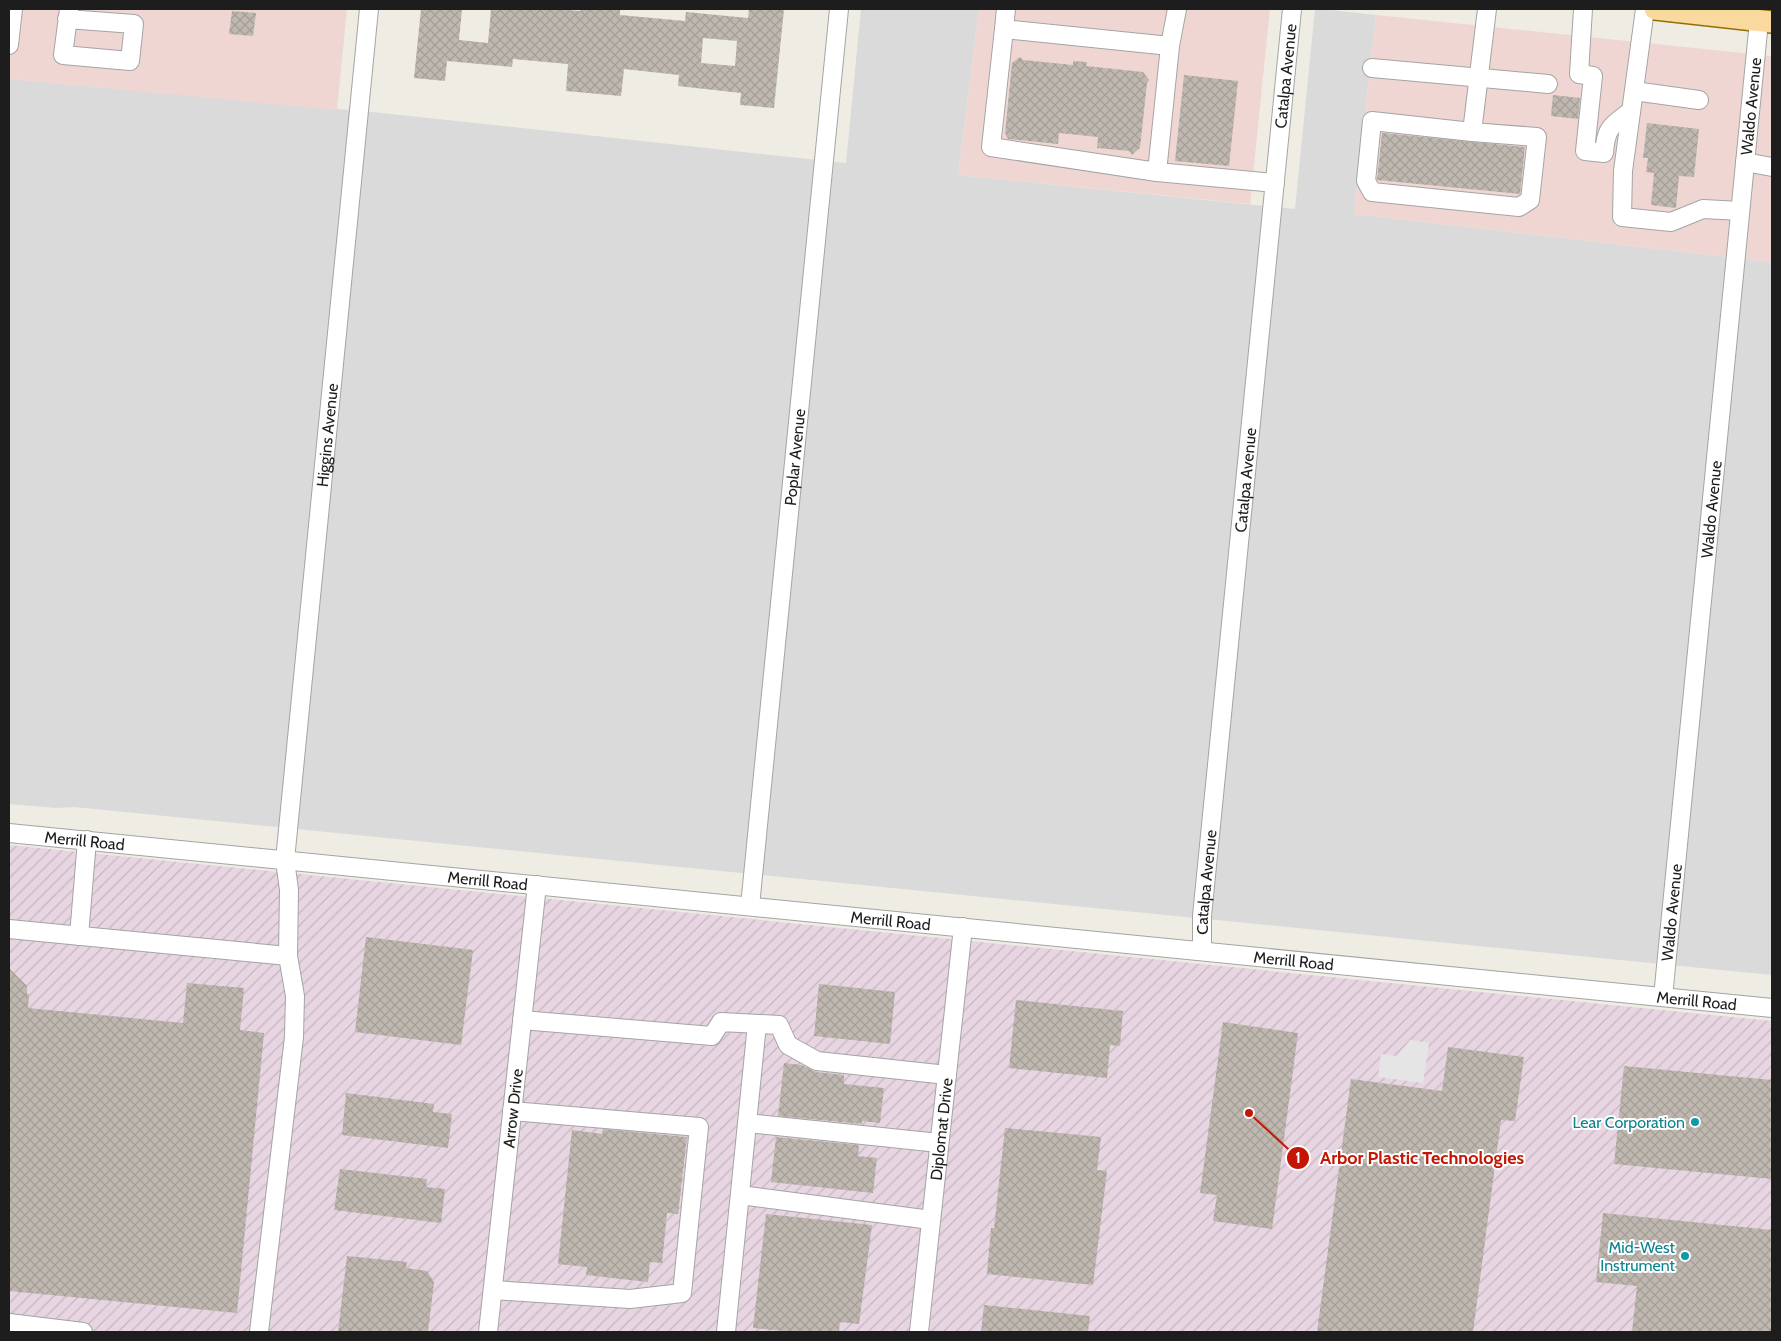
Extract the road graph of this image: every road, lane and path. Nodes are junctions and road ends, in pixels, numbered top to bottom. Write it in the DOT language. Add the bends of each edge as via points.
graph roads {
  1 [pos="14,9"];
  2 [pos="369,9"];
  3 [pos="839,9"];
  4 [pos="1006,9"];
  5 [pos="1177,9"];
  6 [pos="1292,9"];
  7 [pos="1487,9"];
  8 [pos="1583,9"];
  9 [pos="1646,9"];
  10 [pos="1655,9"];
  11 [pos="1766,22"];
  12 [pos="1004,29"];
  13 [pos="9,45"];
  14 [pos="1170,46"];
  15 [pos="1372,68"];
  16 [pos="1478,78"];
  17 [pos="1548,84"];
  18 [pos="1634,91"];
  19 [pos="1699,100"];
  20 [pos="1631,111"];
  21 [pos="1472,132"];
  22 [pos="1745,162"];
  23 [pos="1772,167"];
  24 [pos="1157,172"];
  25 [pos="1275,183"];
  26 [pos="1740,211"];
  27 [pos="9,833"];
  28 [pos="87,840"];
  29 [pos="285,860"];
  30 [pos="537,885"];
  31 [pos="750,906"];
  32 [pos="963,927"];
  33 [pos="9,929"];
  34 [pos="79,936"];
  35 [pos="1202,950"];
  36 [pos="288,956"];
  37 [pos="1663,997"];
  38 [pos="1772,1008"];
  39 [pos="522,1020"];
  40 [pos="757,1024"];
  41 [pos="947,1075"];
  42 [pos="512,1111"];
  43 [pos="748,1123"];
  44 [pos="939,1143"];
  45 [pos="740,1195"];
  46 [pos="931,1220"];
  47 [pos="493,1290"];
  48 [pos="9,1323"];
  49 [pos="84,1332"];
  50 [pos="260,1332"];
  51 [pos="488,1332"];
  52 [pos="726,1332"];
  53 [pos="919,1332"];
  1 -- 13 [label="street"];
  2 -- 29 [label="street, Higgins Avenue"];
  3 -- 31 [label="street, Poplar Avenue"];
  4 -- 12 [label="street"];
  5 -- 14 [label="street"];
  6 -- 25 [label="street, Catalpa Avenue"];
  7 -- 16 [label="street"];
  8 -- 20 [label="street" via="1579,74 1594,76 1585,151 1604,153 1609,128"];
  9 -- 18 [label="street"];
  10 -- 11 [label="main road"];
  11 -- 22 [label="street, Waldo Avenue"];
  12 -- 14 [label="street"];
  12 -- 24 [label="street" via="991,147"];
  14 -- 24 [label="street"];
  15 -- 16 [label="street"];
  16 -- 17 [label="street"];
  16 -- 21 [label="street"];
  18 -- 19 [label="street"];
  18 -- 20 [label="street"];
  20 -- 26 [label="street" via="1623,171 1622,217 1671,222 1703,209"];
  21 -- 21 [label="street" via="1372,121 1366,181 1372,192 1519,207 1530,200 1537,138"];
  22 -- 23 [label="street"];
  22 -- 26 [label="street, Waldo Avenue"];
  24 -- 25 [label="street"];
  25 -- 35 [label="street, Catalpa Avenue" via="1202,916"];
  26 -- 37 [label="street, Waldo Avenue"];
  27 -- 28 [label="street, Merrill Road"];
  28 -- 29 [label="street, Merrill Road"];
  28 -- 34 [label="street"];
  29 -- 30 [label="street, Merrill Road"];
  29 -- 36 [label="street, Higgins Avenue" via="289,890"];
  30 -- 31 [label="street, Merrill Road"];
  30 -- 39 [label="street, Arrow Drive"];
  31 -- 32 [label="street, Merrill Road"];
  32 -- 35 [label="street, Merrill Road"];
  32 -- 41 [label="street, Diplomat Drive"];
  33 -- 34 [label="street"];
  34 -- 36 [label="street"];
  35 -- 37 [label="street, Merrill Road"];
  36 -- 50 [label="street, Higgins Avenue" via="295,996 294,1037"];
  37 -- 38 [label="street, Merrill Road"];
  39 -- 40 [label="street" via="712,1036 721,1022"];
  39 -- 42 [label="street, Arrow Drive"];
  40 -- 41 [label="street" via="779,1024 788,1045 817,1061"];
  40 -- 43 [label="street"];
  41 -- 44 [label="street, Diplomat Drive"];
  42 -- 47 [label="street, Arrow Drive"];
  42 -- 47 [label="street" via="699,1127 682,1293 630,1299"];
  43 -- 44 [label="street"];
  43 -- 45 [label="street"];
  44 -- 46 [label="street, Diplomat Drive"];
  45 -- 46 [label="street"];
  45 -- 52 [label="street"];
  46 -- 53 [label="street, Diplomat Drive"];
  47 -- 51 [label="street, Arrow Drive"];
  48 -- 49 [label="street"];
}
